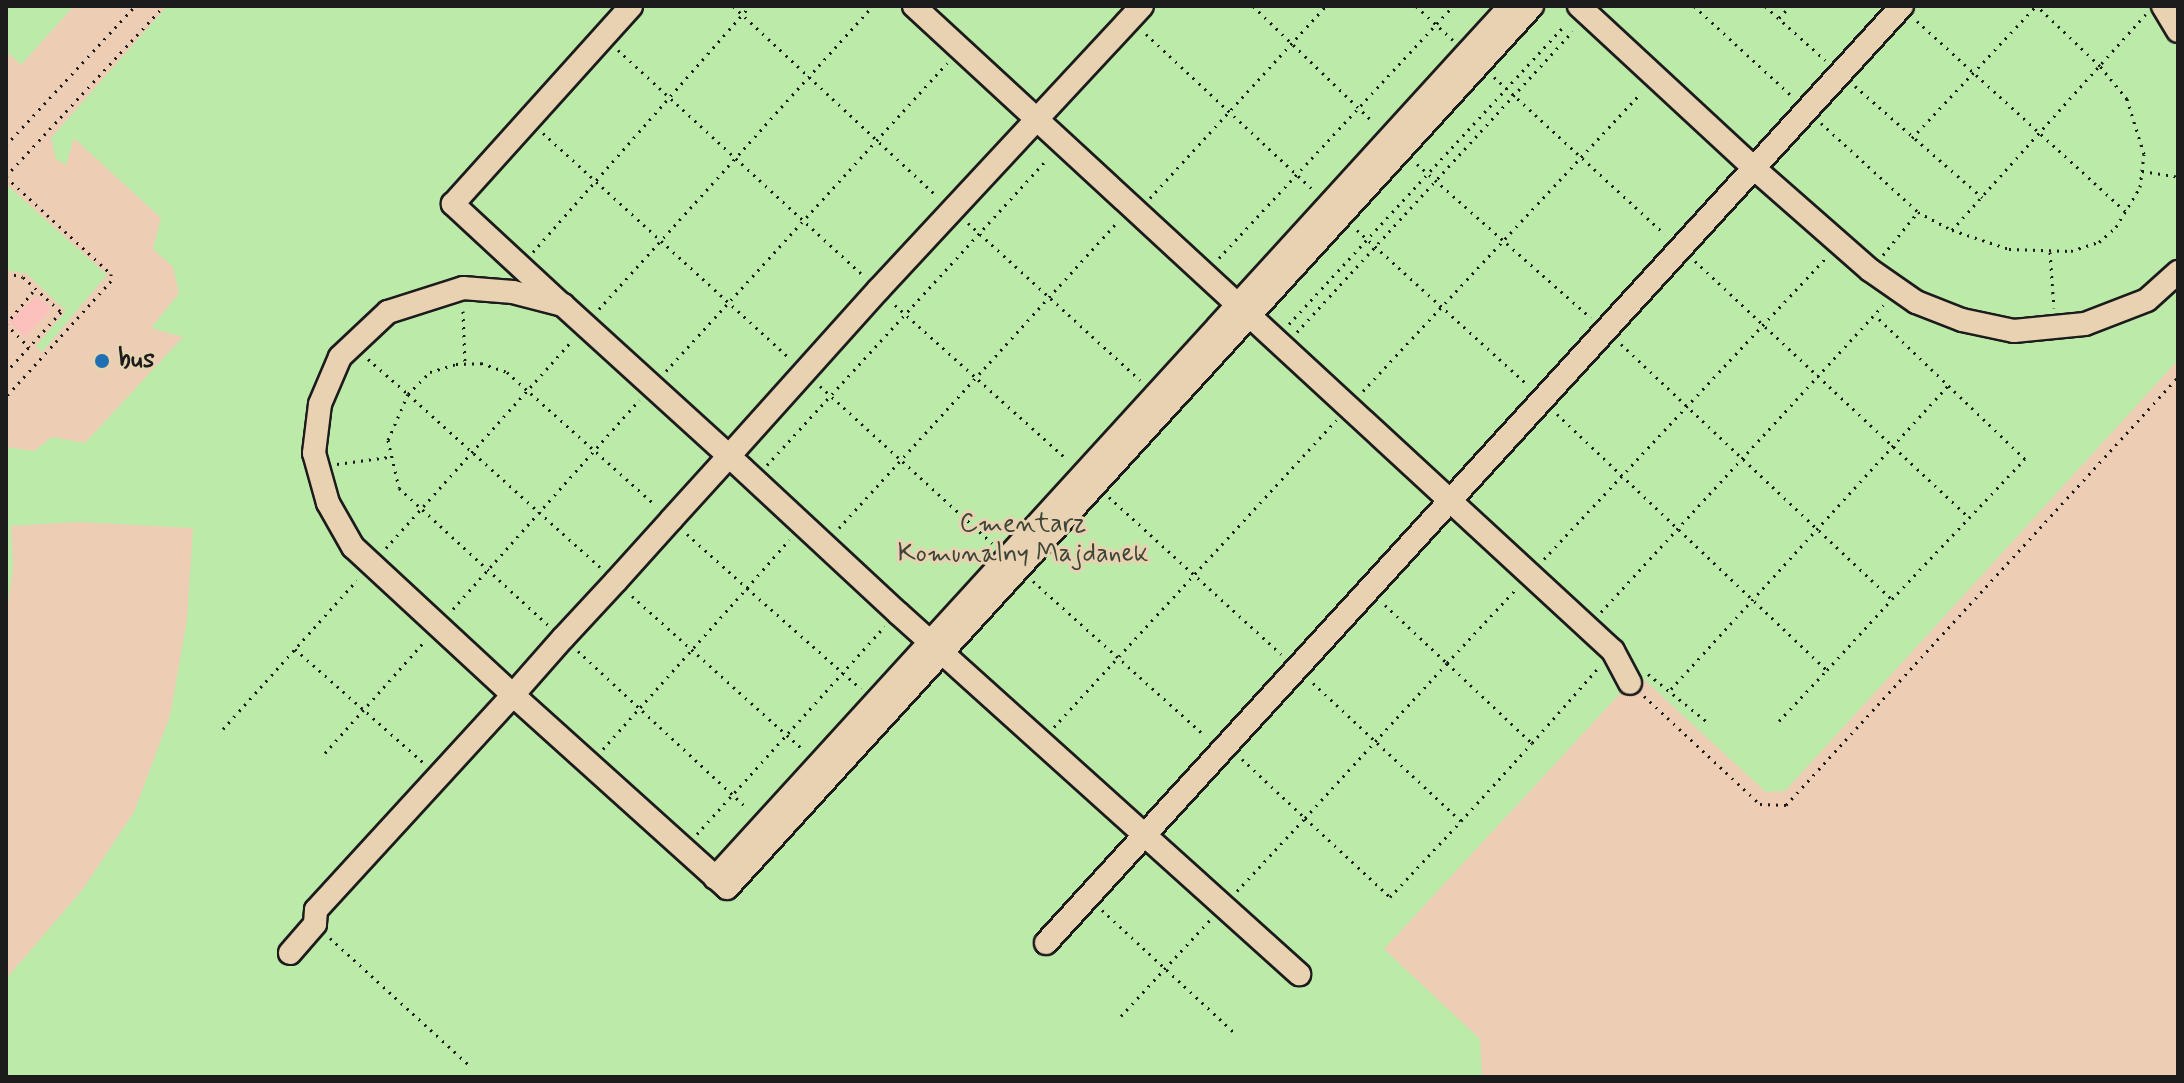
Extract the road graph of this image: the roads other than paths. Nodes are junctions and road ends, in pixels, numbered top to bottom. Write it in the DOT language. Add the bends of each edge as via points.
graph roads {
  1 [pos="631,6"];
  2 [pos="914,6"];
  3 [pos="1510,6"];
  4 [pos="1532,6"];
  5 [pos="1901,6"];
  6 [pos="2163,6"];
  7 [pos="1583,9"];
  8 [pos="1136,12"];
  9 [pos="2178,31"];
  10 [pos="1473,59"];
  11 [pos="1038,119"];
  12 [pos="1756,170"];
  13 [pos="2178,272"];
  14 [pos="563,305"];
  15 [pos="1243,309"];
  16 [pos="729,456"];
  17 [pos="1089,479"];
  18 [pos="1450,500"];
  19 [pos="936,646"];
  20 [pos="1630,683"];
  21 [pos="513,695"];
  22 [pos="1145,832"];
  23 [pos="715,878"];
  24 [pos="1046,943"];
  25 [pos="290,953"];
  26 [pos="1299,974"];
  1 -- 14 [label="street" via="453,204"];
  2 -- 11 [label="street"];
  3 -- 10 [label="street"];
  4 -- 10 [label="street"];
  5 -- 12 [label="street"];
  6 -- 9 [label="street"];
  7 -- 12 [label="street"];
  8 -- 11 [label="street"];
  10 -- 15 [label="street"];
  11 -- 15 [label="street"];
  11 -- 16 [label="street"];
  12 -- 13 [label="street" via="1895,290 1962,320 2014,331 2085,324 2147,300"];
  12 -- 18 [label="street"];
  14 -- 16 [label="street"];
  14 -- 21 [label="street" via="513,292 463,288 388,312 350,343 320,404 317,467 345,535"];
  15 -- 17 [label="street"];
  15 -- 17 [label="street" via="1155,394"];
  15 -- 18 [label="street"];
  16 -- 19 [label="street"];
  16 -- 21 [label="street"];
  17 -- 19 [label="street"];
  18 -- 20 [label="street" via="1613,651"];
  18 -- 22 [label="street"];
  19 -- 22 [label="street"];
  19 -- 23 [label="street" via="875,702"];
  19 -- 23 [label="street" via="727,888"];
  21 -- 23 [label="street"];
  21 -- 25 [label="street" via="316,910 315,924"];
  22 -- 24 [label="street"];
  22 -- 26 [label="street"];
}
